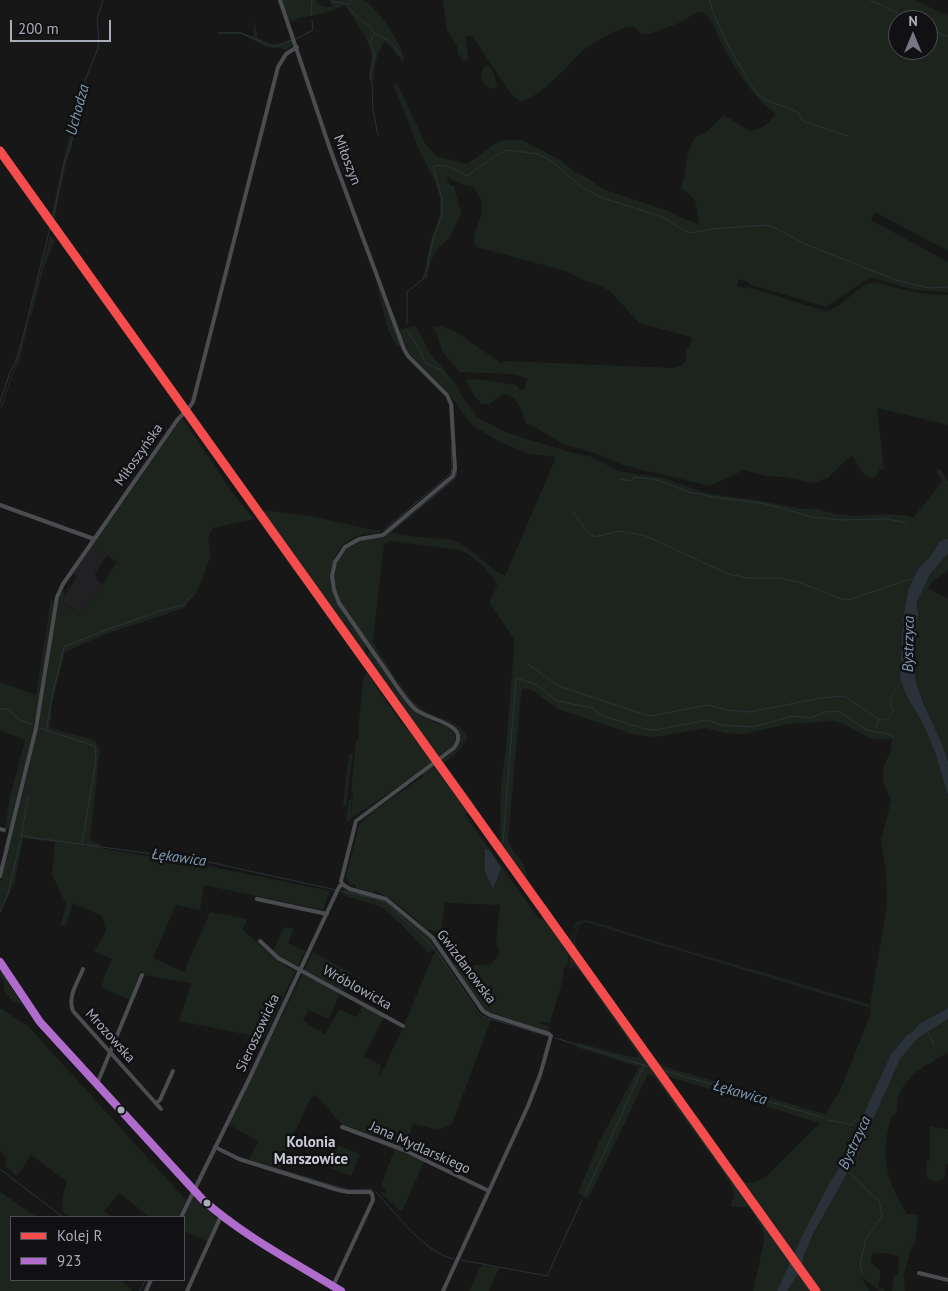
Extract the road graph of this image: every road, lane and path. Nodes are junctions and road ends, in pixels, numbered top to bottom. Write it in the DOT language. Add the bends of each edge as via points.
graph roads {
  1 [pos="280,0"];
  2 [pos="297,47"];
  3 [pos="0,505"];
  4 [pos="94,539"];
  5 [pos="0,876"];
  6 [pos="342,884"];
  7 [pos="257,899"];
  8 [pos="327,914"];
  9 [pos="260,942"];
  10 [pos="0,962"];
  11 [pos="83,969"];
  12 [pos="300,970"];
  13 [pos="142,975"];
  14 [pos="403,1026"];
  15 [pos="110,1052"];
  16 [pos="173,1071"];
  17 [pos="96,1082"];
  18 [pos="156,1103"];
  19 [pos="160,1109"];
  20 [pos="342,1128"];
  21 [pos="215,1148"];
  22 [pos="193,1191"];
  23 [pos="489,1191"];
  24 [pos="181,1216"];
  25 [pos="222,1216"];
  26 [pos="919,1273"];
  27 [pos="948,1280"];
  28 [pos="334,1286"];
  29 [pos="188,1291"];
  30 [pos="341,1291"];
  31 [pos="443,1291"];
  1 -- 2 [label="street, Miłoszyn"];
  2 -- 4 [label="street, Miłoszyńska" via="286,54 278,67 193,402"];
  2 -- 6 [label="street, Miłoszyn" via="322,126 408,356 449,399 455,468 451,478 383,535 353,540 335,562 332,576 336,597 411,705 423,716 452,725 458,738 454,748 356,821"];
  3 -- 4 [label="street"];
  4 -- 5 [label="street, Miłoszyńska" via="57,597 36,728"];
  6 -- 8 [label="street, Sieroszowicka"];
  6 -- 23 [label="street, Gwizdanowska" via="386,899 432,937 483,1011 551,1036 534,1091"];
  7 -- 8 [label="street"];
  8 -- 12 [label="street, Sieroszowicka"];
  9 -- 12 [label="street, Wróblowicka" via="278,958"];
  10 -- 17 [label="street" via="40,1022"];
  11 -- 15 [label="street, Mrozowska" via="71,1008"];
  12 -- 14 [label="street, Wróblowicka"];
  12 -- 21 [label="street, Sieroszowicka"];
  13 -- 15 [label="street"];
  15 -- 17 [label="street"];
  15 -- 18 [label="street, Mrozowska"];
  16 -- 18 [label="street"];
  17 -- 22 [label="street"];
  18 -- 19 [label="street, Mrozowska"];
  20 -- 23 [label="street, Jana Mydlarskiego" via="404,1150"];
  21 -- 22 [label="street, Sieroszowicka"];
  21 -- 28 [label="street" via="239,1159 338,1190 372,1194"];
  22 -- 24 [label="street, Sieroszowicka"];
  22 -- 25 [label="street"];
  23 -- 31 [label="street, Gwizdanowska"];
  25 -- 28 [label="street"];
  25 -- 29 [label="street"];
  26 -- 27 [label="street"];
  28 -- 30 [label="street"];
}
